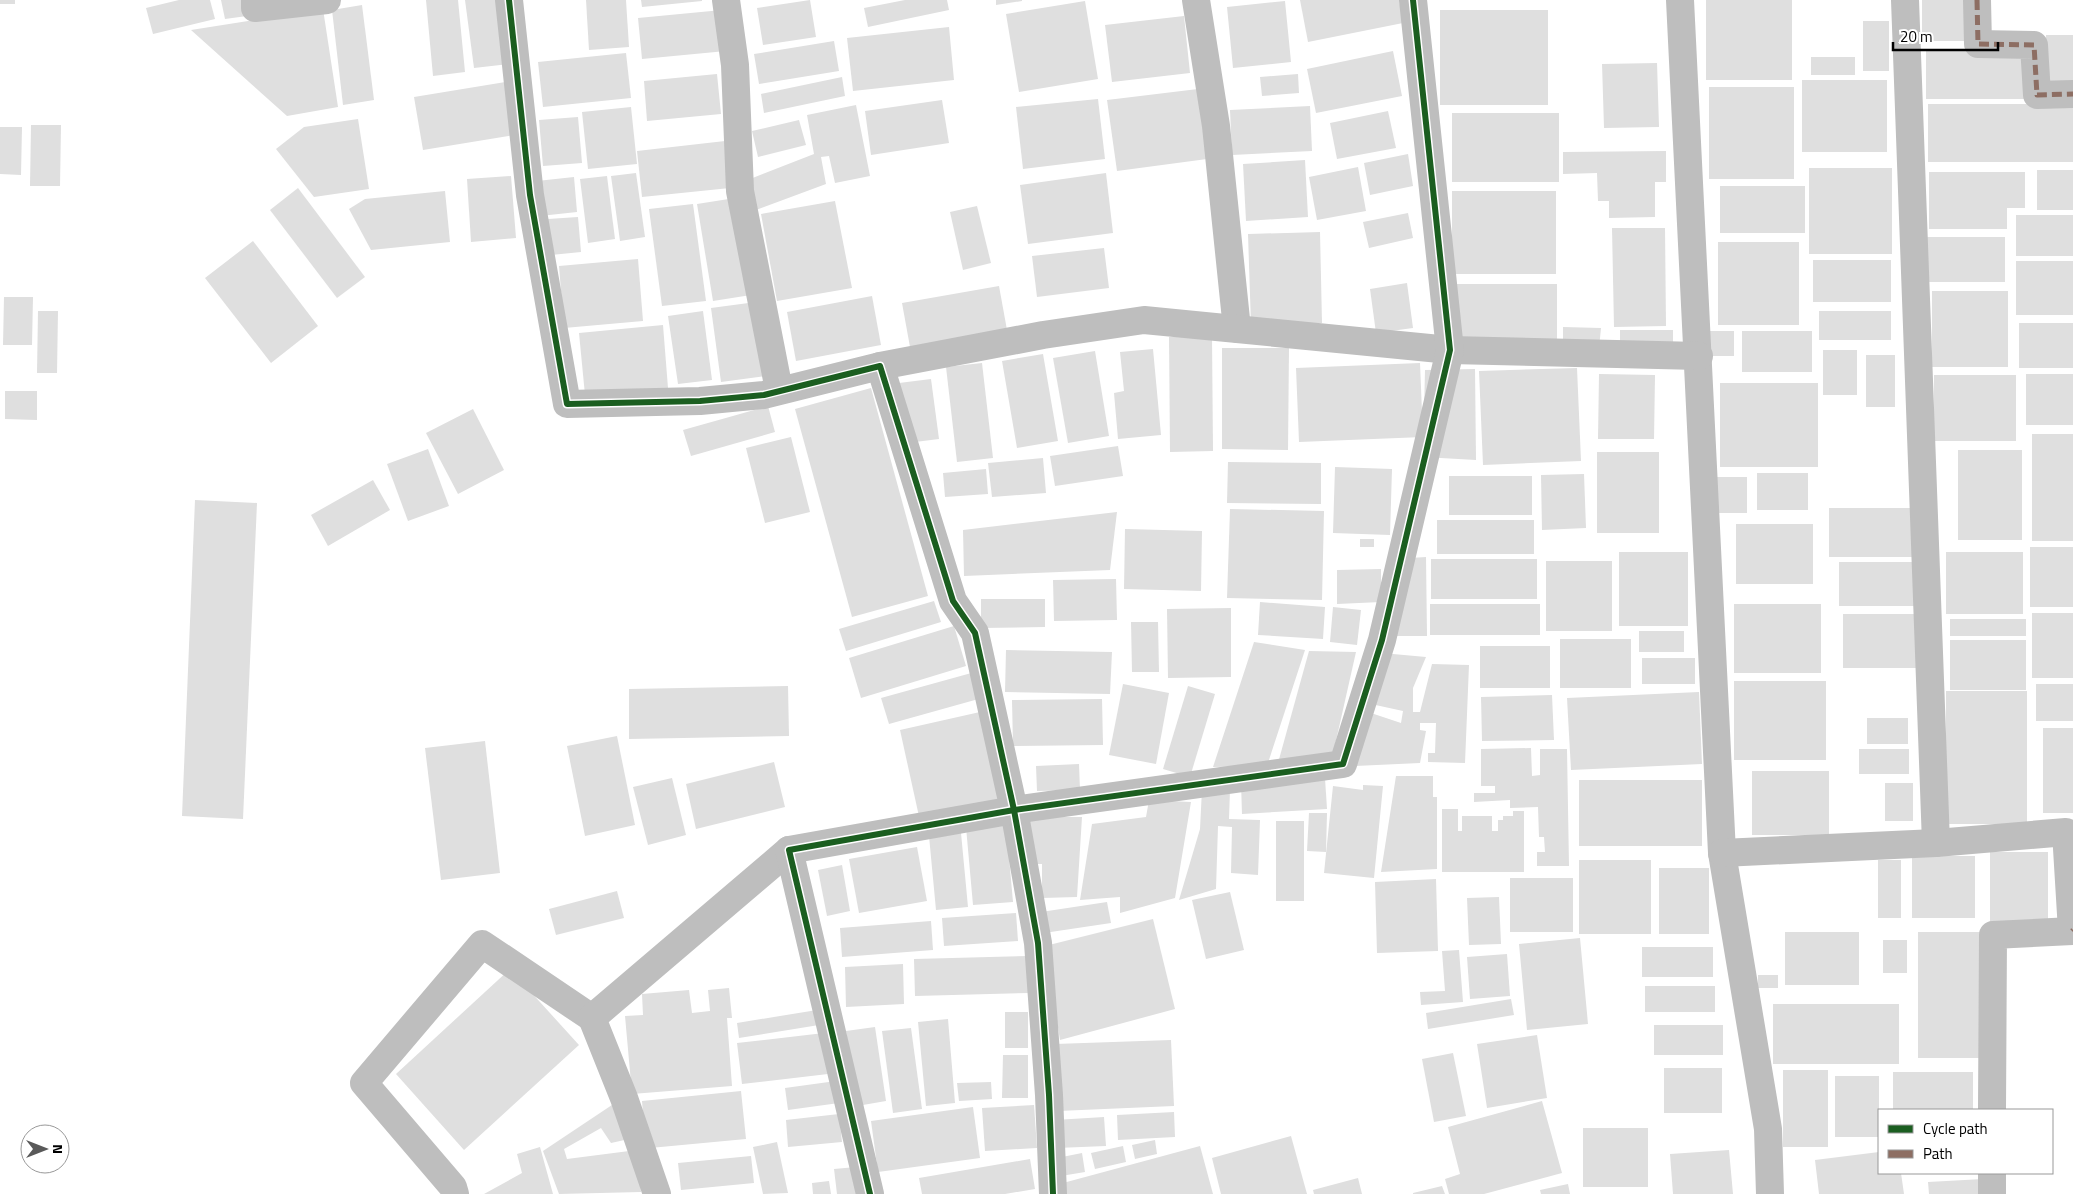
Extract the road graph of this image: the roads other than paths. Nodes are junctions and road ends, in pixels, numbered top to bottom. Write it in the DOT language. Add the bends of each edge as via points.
graph roads {
  1 [pos="254,0"];
  2 [pos="328,0"];
  3 [pos="509,0"];
  4 [pos="726,0"];
  5 [pos="1196,0"];
  6 [pos="1413,0"];
  7 [pos="1680,0"];
  8 [pos="1904,0"];
  9 [pos="1978,0"];
  10 [pos="2073,94"];
  11 [pos="1237,329"];
  12 [pos="1450,350"];
  13 [pos="1699,356"];
  14 [pos="880,366"];
  15 [pos="780,390"];
  16 [pos="1014,810"];
  17 [pos="1936,843"];
  18 [pos="789,850"];
  19 [pos="1722,853"];
  20 [pos="2072,931"];
  21 [pos="592,1018"];
  22 [pos="1992,1109"];
  23 [pos="1992,1174"];
  24 [pos="455,1194"];
  25 [pos="656,1194"];
  26 [pos="870,1194"];
  27 [pos="1053,1194"];
  28 [pos="1770,1194"];
  29 [pos="1992,1194"];
  1 -- 2 [label="street" via="256,8"];
  3 -- 15 [label="street" via="530,195 567,404 700,401 764,395"];
  4 -- 15 [label="street" via="735,65 740,191"];
  5 -- 11 [label="street" via="1216,126"];
  6 -- 12 [label="street"];
  7 -- 13 [label="street"];
  8 -- 17 [label="street"];
  9 -- 10 [label="street" via="1978,44 2034,45 2037,95"];
  11 -- 12 [label="street"];
  11 -- 14 [label="street" via="1144,320"];
  12 -- 13 [label="street"];
  12 -- 16 [label="street" via="1382,640 1343,764"];
  13 -- 19 [label="street"];
  14 -- 15 [label="street"];
  14 -- 16 [label="street" via="953,601 975,633"];
  16 -- 18 [label="street"];
  16 -- 27 [label="street" via="1038,943"];
  17 -- 19 [label="street"];
  17 -- 20 [label="street" via="2066,832"];
  18 -- 21 [label="street"];
  18 -- 26 [label="street"];
  19 -- 28 [label="street" via="1768,1129"];
  20 -- 22 [label="street" via="1993,935"];
  21 -- 24 [label="street" via="482,944 364,1083 453,1187"];
  21 -- 25 [label="street" via="624,1098"];
  23 -- 29 [label="street"];
}
